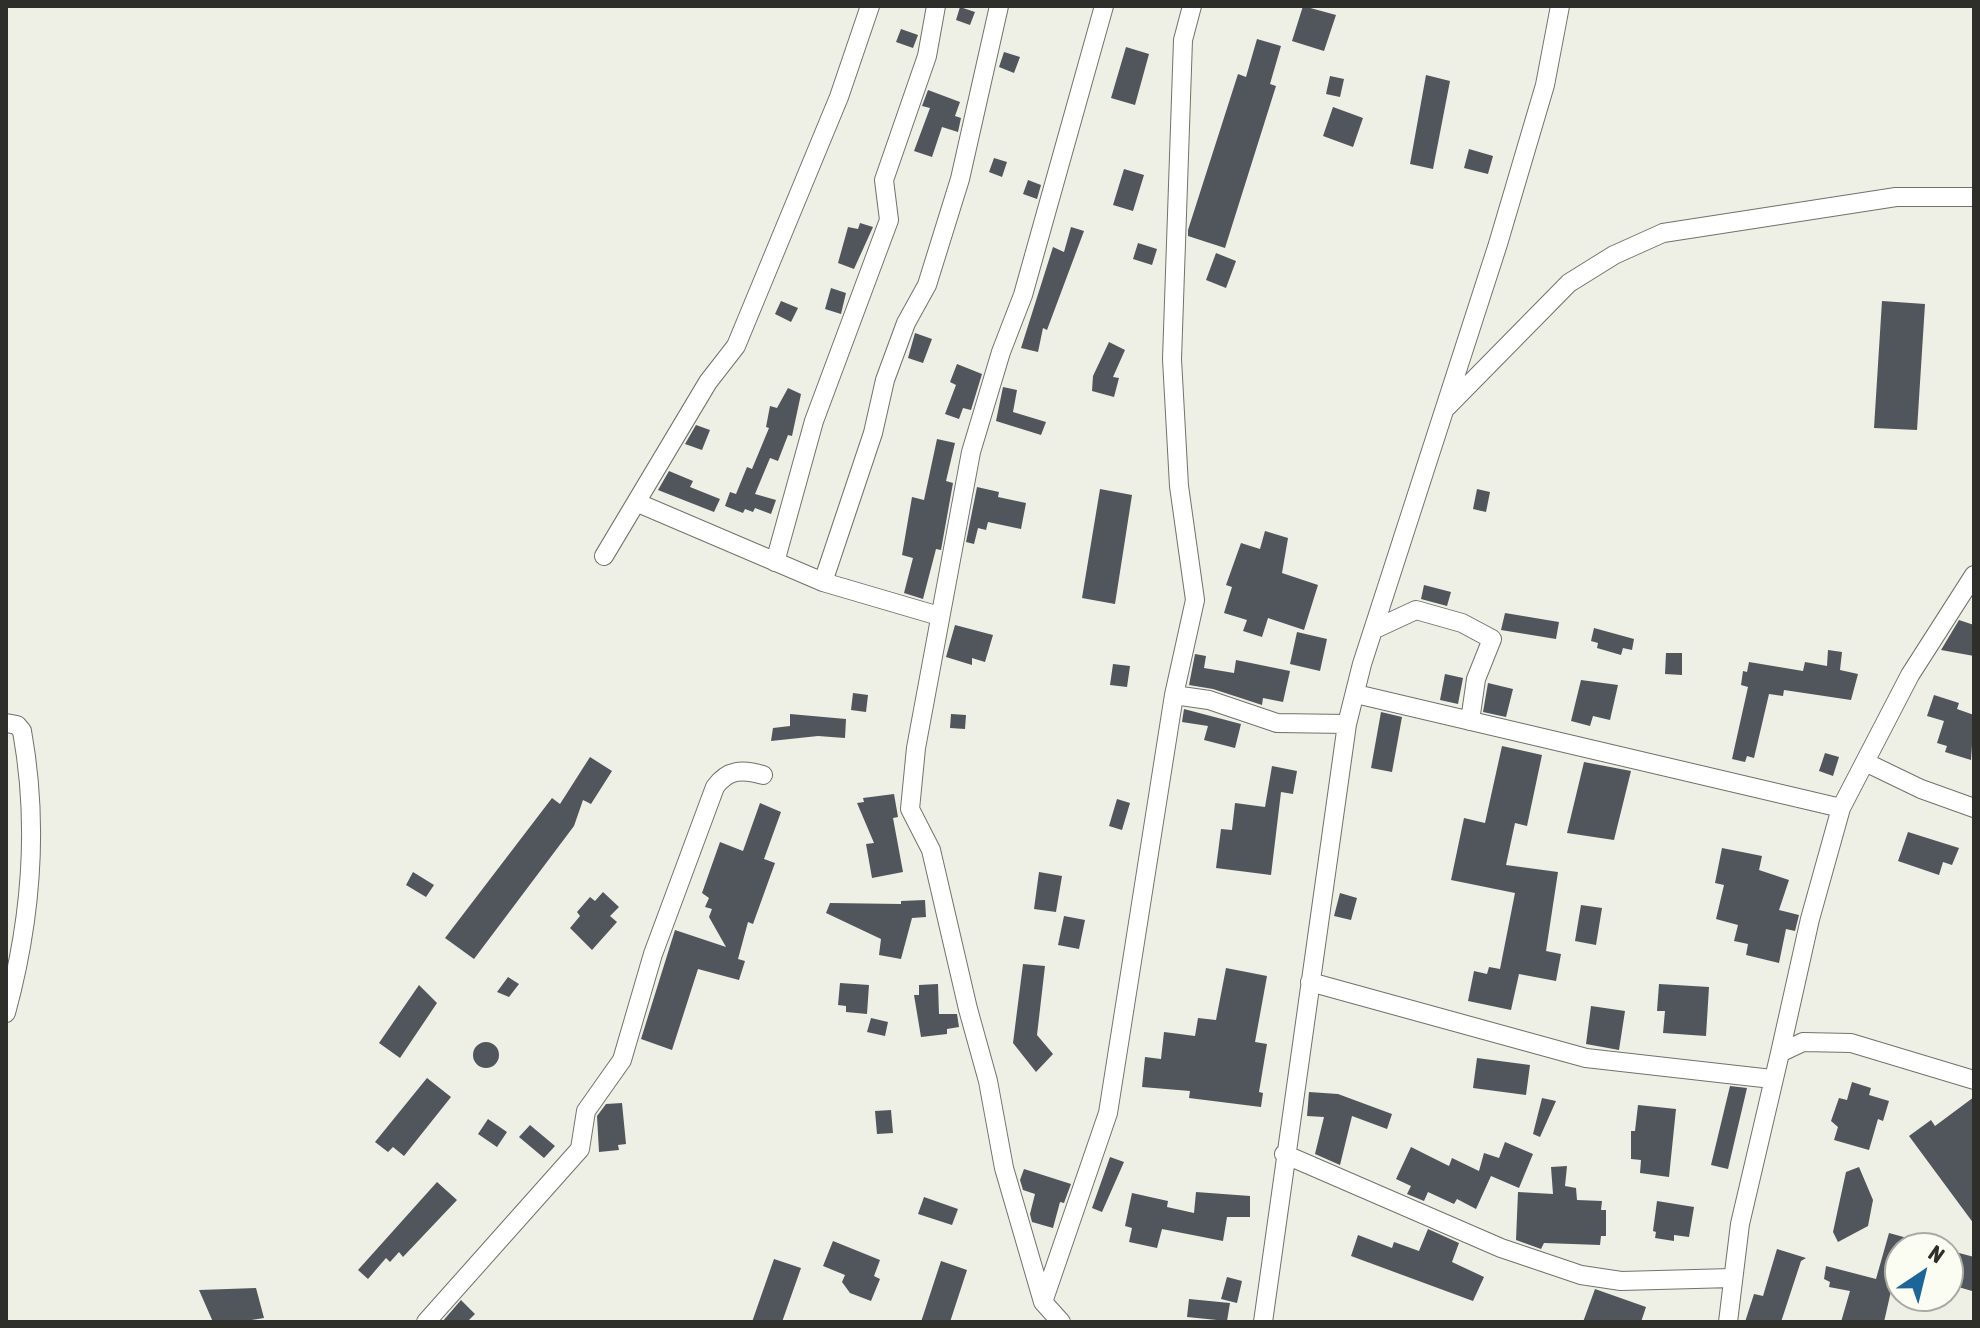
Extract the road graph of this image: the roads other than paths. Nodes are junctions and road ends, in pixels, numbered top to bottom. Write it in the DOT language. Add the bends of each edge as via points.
graph roads {
  1 [pos="870,6"];
  2 [pos="936,6"];
  3 [pos="999,6"];
  4 [pos="1104,6"];
  5 [pos="1192,6"];
  6 [pos="1560,6"];
  7 [pos="1974,197"];
  8 [pos="1445,409"];
  9 [pos="638,503"];
  10 [pos="604,556"];
  11 [pos="775,562"];
  12 [pos="1974,575"];
  13 [pos="823,582"];
  14 [pos="939,616"];
  15 [pos="1375,629"];
  16 [pos="1356,694"];
  17 [pos="1174,695"];
  18 [pos="1470,721"];
  19 [pos="6,723"];
  20 [pos="1347,724"];
  21 [pos="1865,762"];
  22 [pos="763,775"];
  23 [pos="1841,808"];
  24 [pos="1974,808"];
  25 [pos="1310,982"];
  26 [pos="6,1013"];
  27 [pos="1780,1053"];
  28 [pos="1772,1079"];
  29 [pos="1974,1080"];
  30 [pos="1284,1154"];
  31 [pos="1732,1278"];
  32 [pos="1043,1302"];
  33 [pos="426,1322"];
  34 [pos="1061,1322"];
  35 [pos="1263,1322"];
  36 [pos="1728,1322"];
  1 -- 9 [label="street" via="839,97 736,346 708,382"];
  2 -- 11 [label="street" via="927,56 884,180 889,220 814,421"];
  3 -- 13 [label="street" via="960,179 927,285 885,380 873,433"];
  4 -- 14 [label="street" via="1023,295 971,452"];
  5 -- 17 [label="street" via="1183,40 1172,359 1179,486 1195,600"];
  6 -- 8 [label="street" via="1545,85"];
  7 -- 8 [label="street" via="1896,197 1663,233 1569,283"];
  8 -- 15 [label="street"];
  9 -- 10 [label="street"];
  9 -- 11 [label="street"];
  11 -- 13 [label="street"];
  12 -- 21 [label="street" via="1910,675"];
  13 -- 14 [label="street"];
  14 -- 32 [label="street" via="910,809 931,850 1004,1168"];
  15 -- 16 [label="street"];
  15 -- 18 [label="street" via="1416,610 1462,623 1492,639 1476,679"];
  16 -- 18 [label="street"];
  16 -- 20 [label="street"];
  17 -- 20 [label="street" via="1209,700 1277,723"];
  17 -- 32 [label="street" via="1108,1113"];
  18 -- 23 [label="street"];
  19 -- 26 [label="street" via="22,731 32,810 23,939"];
  20 -- 25 [label="street"];
  21 -- 23 [label="street"];
  21 -- 24 [label="street"];
  22 -- 33 [label="street" via="741,770 721,778 715,787 653,954 622,1060 586,1111 580,1149"];
  23 -- 27 [label="street"];
  25 -- 28 [label="street" via="1586,1058"];
  25 -- 30 [label="street"];
  27 -- 28 [label="street"];
  27 -- 29 [label="street" via="1803,1042 1851,1043"];
  28 -- 31 [label="street"];
  30 -- 31 [label="street" via="1501,1248 1581,1275 1621,1281"];
  30 -- 35 [label="street"];
  31 -- 36 [label="street"];
  32 -- 34 [label="street"];
}
